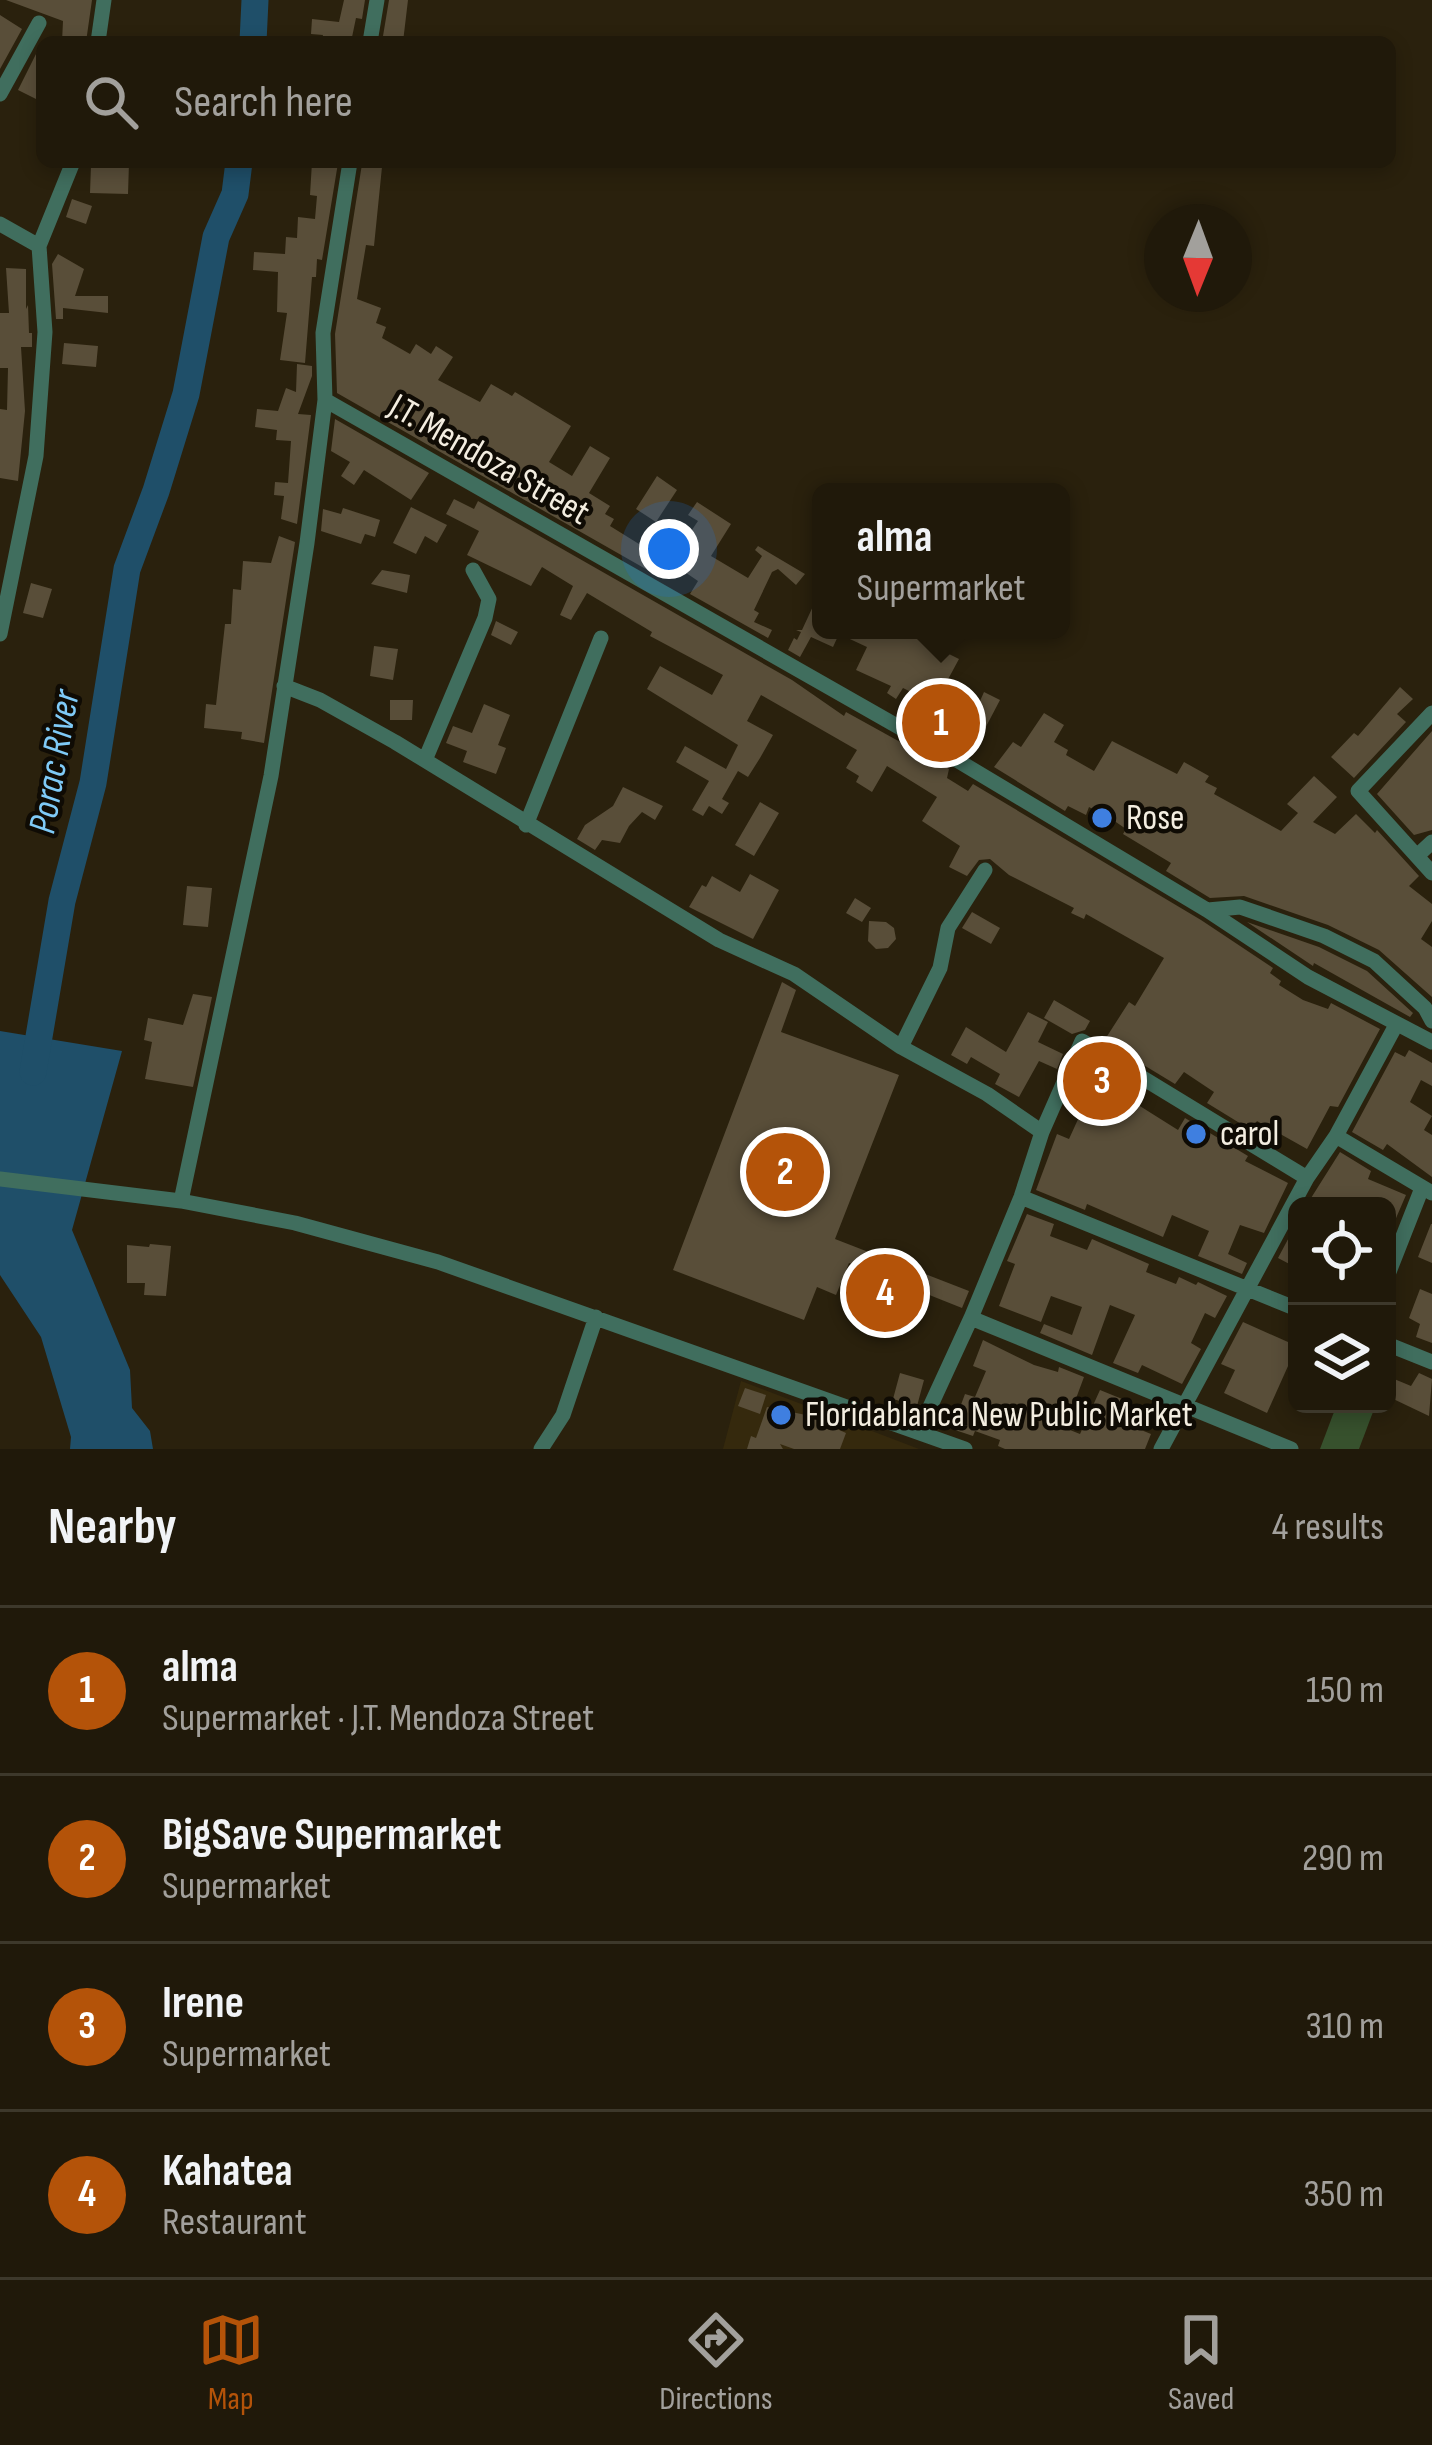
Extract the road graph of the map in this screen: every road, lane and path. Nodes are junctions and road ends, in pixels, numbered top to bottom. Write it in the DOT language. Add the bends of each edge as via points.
graph roads {
  1 [pos="104,0"];
  2 [pos="377,0"];
  3 [pos="39,23"];
  4 [pos="99,36"];
  5 [pos="371,36"];
  6 [pos="0,94"];
  7 [pos="71,168"];
  8 [pos="349,168"];
  9 [pos="2,230"];
  10 [pos="38,247"];
  11 [pos="325,400"];
  12 [pos="473,570"];
  13 [pos="0,634"];
  14 [pos="601,638"];
  15 [pos="284,686"];
  16 [pos="1432,713"];
  17 [pos="425,760"];
  18 [pos="526,825"];
  19 [pos="1432,842"];
  20 [pos="1418,855"];
  21 [pos="985,870"];
  22 [pos="1432,873"];
  23 [pos="1207,910"];
  24 [pos="1432,1021"];
  25 [pos="1396,1024"];
  26 [pos="1432,1042"];
  27 [pos="901,1047"];
  28 [pos="1042,1132"];
  29 [pos="1336,1136"];
  30 [pos="1307,1178"];
  31 [pos="0,1179"];
  32 [pos="1427,1190"];
  33 [pos="1021,1197"];
  34 [pos="181,1201"];
  35 [pos="1396,1257"];
  36 [pos="1249,1291"];
  37 [pos="1288,1306"];
  38 [pos="596,1317"];
  39 [pos="971,1318"];
  40 [pos="1396,1348"];
  41 [pos="1432,1362"];
  42 [pos="1184,1408"];
  43 [pos="920,1430"];
  44 [pos="542,1449"];
  45 [pos="965,1449"];
  46 [pos="1161,1449"];
  47 [pos="1291,1449"];
  1 -- 4 [label="street"];
  2 -- 5 [label="street"];
  3 -- 6 [label="street"];
  7 -- 10 [label="street"];
  8 -- 11 [label="street" via="322,333"];
  9 -- 10 [label="street"];
  10 -- 13 [label="street" via="45,332 36,456"];
  11 -- 15 [label="street"];
  11 -- 23 [label="street, J.T. Mendoza Street"];
  12 -- 17 [label="street" via="489,599 485,618"];
  14 -- 18 [label="street"];
  15 -- 17 [label="street"];
  15 -- 34 [label="street"];
  16 -- 20 [label="street" via="1358,791"];
  17 -- 18 [label="street"];
  18 -- 27 [label="street" via="719,940 794,974"];
  19 -- 20 [label="street"];
  20 -- 22 [label="street"];
  21 -- 27 [label="street" via="948,928 940,968"];
  23 -- 24 [label="street" via="1240,907 1375,961"];
  23 -- 25 [label="street, J.T. Mendoza Street"];
  25 -- 26 [label="street, J.T. Mendoza Street"];
  25 -- 29 [label="street"];
  27 -- 28 [label="street"];
  28 -- 30 [label="street" via="1082,1041"];
  28 -- 33 [label="street"];
  29 -- 30 [label="street"];
  29 -- 32 [label="street"];
  30 -- 36 [label="street"];
  31 -- 34 [label="street"];
  32 -- 35 [label="street"];
  33 -- 36 [label="street"];
  33 -- 39 [label="street"];
  34 -- 38 [label="street" via="296,1222"];
  36 -- 37 [label="street"];
  36 -- 42 [label="street"];
  38 -- 43 [label="street"];
  38 -- 44 [label="street"];
  39 -- 42 [label="street"];
  39 -- 43 [label="street"];
  40 -- 41 [label="street"];
  42 -- 46 [label="street"];
  42 -- 47 [label="street"];
  43 -- 45 [label="street"];
}
